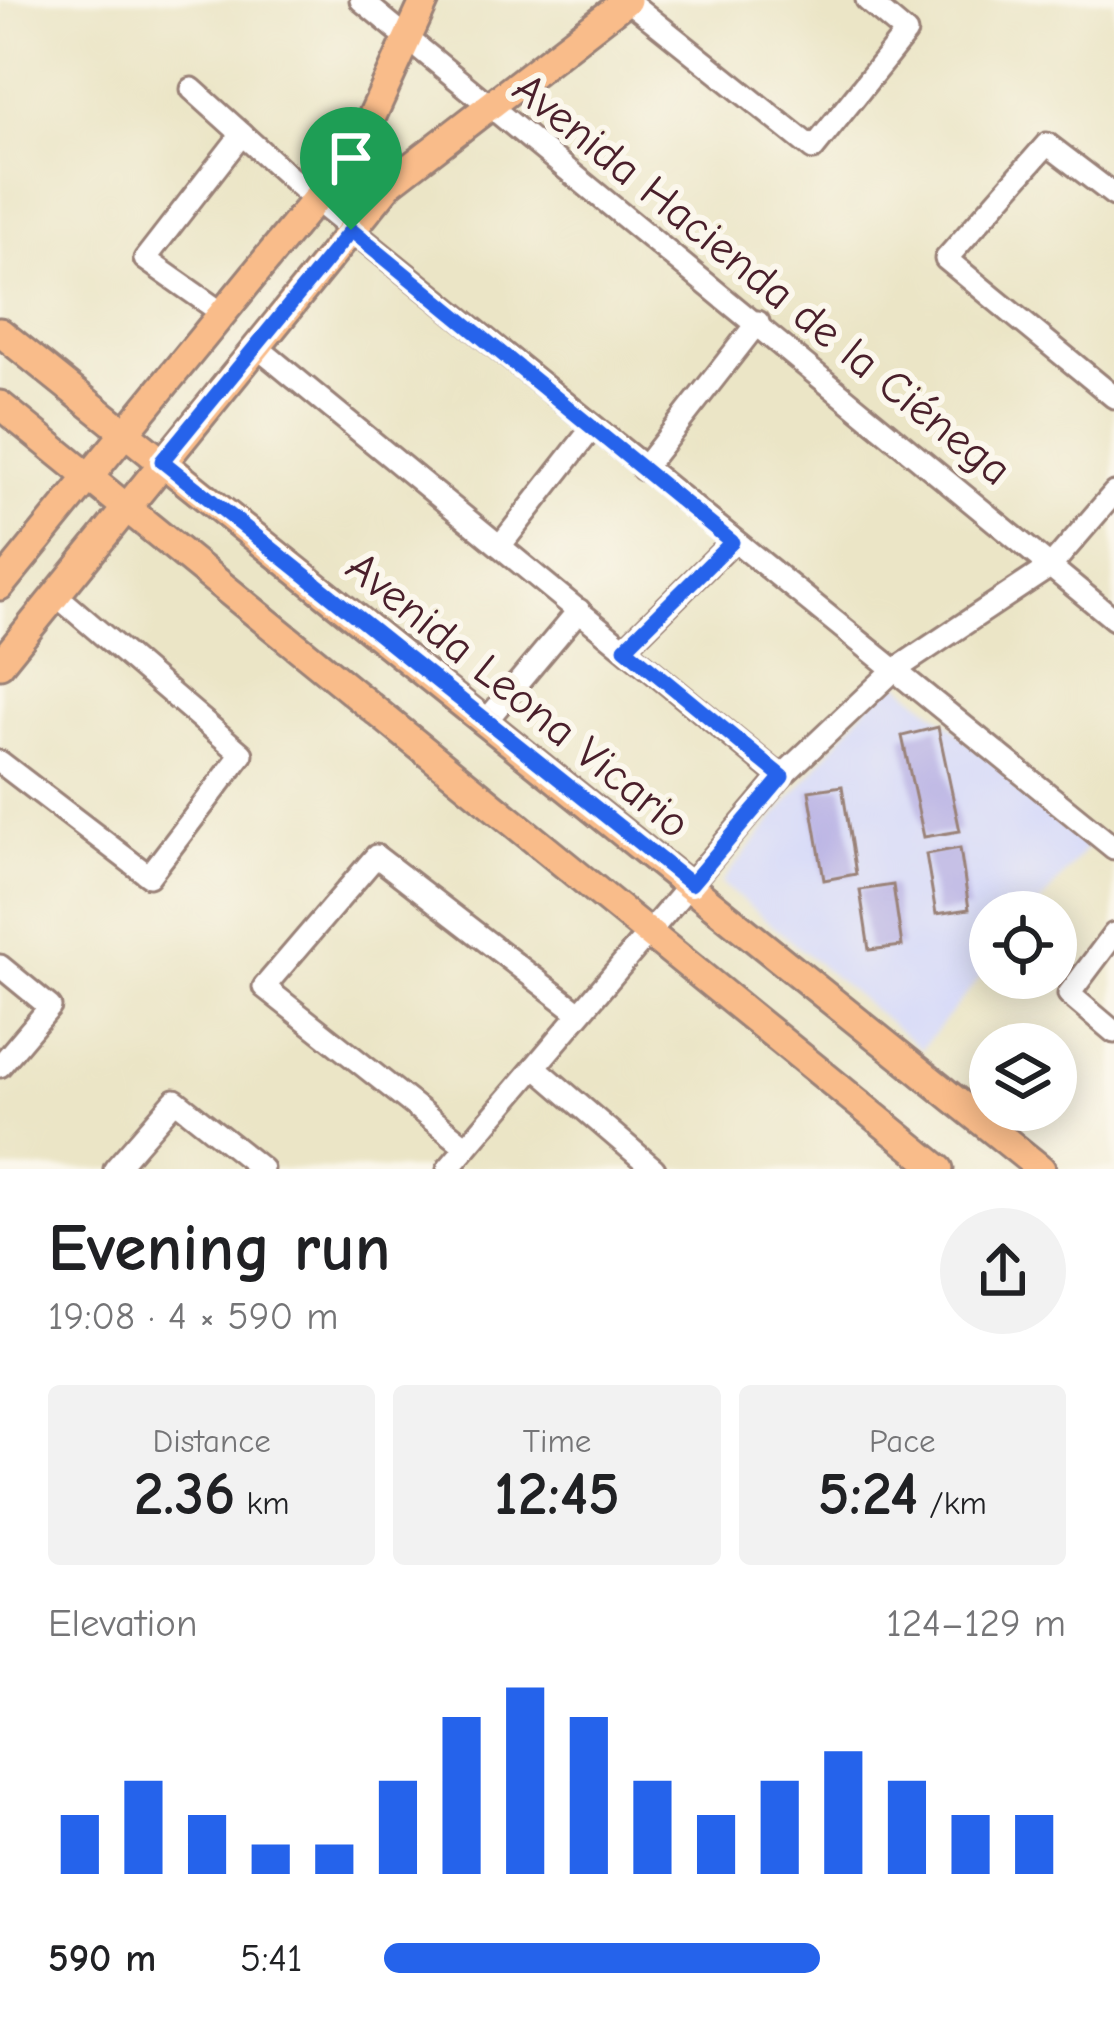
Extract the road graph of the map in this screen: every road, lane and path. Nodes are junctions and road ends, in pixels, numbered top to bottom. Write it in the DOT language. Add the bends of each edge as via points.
graph roads {
  1 [pos="361,0"];
  2 [pos="425,0"];
  3 [pos="627,0"];
  4 [pos="867,0"];
  5 [pos="409,37"];
  6 [pos="192,89"];
  7 [pos="494,108"];
  8 [pos="242,134"];
  9 [pos="1114,195"];
  10 [pos="315,200"];
  11 [pos="351,230"];
  12 [pos="222,314"];
  13 [pos="758,322"];
  14 [pos="0,332"];
  15 [pos="257,347"];
  16 [pos="1114,397"];
  17 [pos="0,405"];
  18 [pos="593,428"];
  19 [pos="125,434"];
  20 [pos="162,461"];
  21 [pos="644,469"];
  22 [pos="89,477"];
  23 [pos="1114,493"];
  24 [pos="124,506"];
  25 [pos="732,542"];
  26 [pos="500,546"];
  27 [pos="1051,566"];
  28 [pos="0,586"];
  29 [pos="55,594"];
  30 [pos="579,610"];
  31 [pos="1114,619"];
  32 [pos="625,648"];
  33 [pos="0,664"];
  34 [pos="892,672"];
  35 [pos="486,721"];
  36 [pos="0,762"];
  37 [pos="782,777"];
  38 [pos="1114,848"];
  39 [pos="691,884"];
  40 [pos="651,934"];
  41 [pos="1114,934"];
  42 [pos="0,966"];
  43 [pos="578,1012"];
  44 [pos="1114,1033"];
  45 [pos="0,1066"];
  46 [pos="535,1067"];
  47 [pos="464,1145"];
  48 [pos="115,1169"];
  49 [pos="262,1169"];
  50 [pos="448,1169"];
  51 [pos="654,1169"];
  52 [pos="939,1169"];
  53 [pos="1041,1169"];
  1 -- 5 [label="street, Avenida Hacienda de la Ciénega"];
  2 -- 5 [label="main road"];
  3 -- 4 [label="street" via="813,148 906,33"];
  3 -- 7 [label="main road"];
  5 -- 7 [label="street, Avenida Hacienda de la Ciénega"];
  5 -- 10 [label="main road" via="369,123"];
  6 -- 8 [label="street"];
  7 -- 11 [label="main road" via="390,183"];
  7 -- 13 [label="street, Avenida Hacienda de la Ciénega"];
  8 -- 10 [label="street"];
  8 -- 12 [label="street" via="145,259"];
  9 -- 16 [label="street" via="1047,144 946,259"];
  10 -- 11 [label="street"];
  10 -- 12 [label="main road"];
  11 -- 15 [label="main road"];
  11 -- 18 [label="street"];
  12 -- 19 [label="main road"];
  13 -- 21 [label="street"];
  13 -- 27 [label="street, Avenida Hacienda de la Ciénega"];
  14 -- 19 [label="main road, Avenida Leona Vicario"];
  15 -- 20 [label="main road"];
  15 -- 26 [label="street"];
  17 -- 22 [label="main road"];
  18 -- 21 [label="street"];
  18 -- 26 [label="street"];
  19 -- 20 [label="main road, Avenida Leona Vicario"];
  19 -- 22 [label="main road"];
  20 -- 24 [label="main road"];
  20 -- 35 [label="main road, Avenida Leona Vicario"];
  21 -- 25 [label="street"];
  22 -- 24 [label="main road"];
  22 -- 28 [label="main road"];
  23 -- 27 [label="street"];
  24 -- 29 [label="main road"];
  24 -- 40 [label="main road"];
  25 -- 32 [label="street"];
  25 -- 34 [label="street"];
  26 -- 30 [label="street"];
  27 -- 31 [label="street, Avenida Hacienda de la Ciénega"];
  27 -- 34 [label="street"];
  29 -- 33 [label="main road"];
  29 -- 36 [label="street" via="242,754 149,876"];
  30 -- 32 [label="street"];
  30 -- 35 [label="street"];
  32 -- 37 [label="street"];
  34 -- 37 [label="street"];
  34 -- 38 [label="street"];
  35 -- 39 [label="main road, Avenida Leona Vicario"];
  37 -- 39 [label="street"];
  39 -- 40 [label="street"];
  39 -- 53 [label="main road, Avenida Leona Vicario"];
  40 -- 43 [label="street"];
  40 -- 52 [label="main road"];
  41 -- 44 [label="street" via="1069,994"];
  42 -- 45 [label="street" via="50,1007"];
  43 -- 46 [label="street"];
  43 -- 47 [label="street" via="376,856 264,987"];
  46 -- 47 [label="street"];
  46 -- 51 [label="street"];
  47 -- 50 [label="street"];
  48 -- 49 [label="street" via="175,1100"];
}
